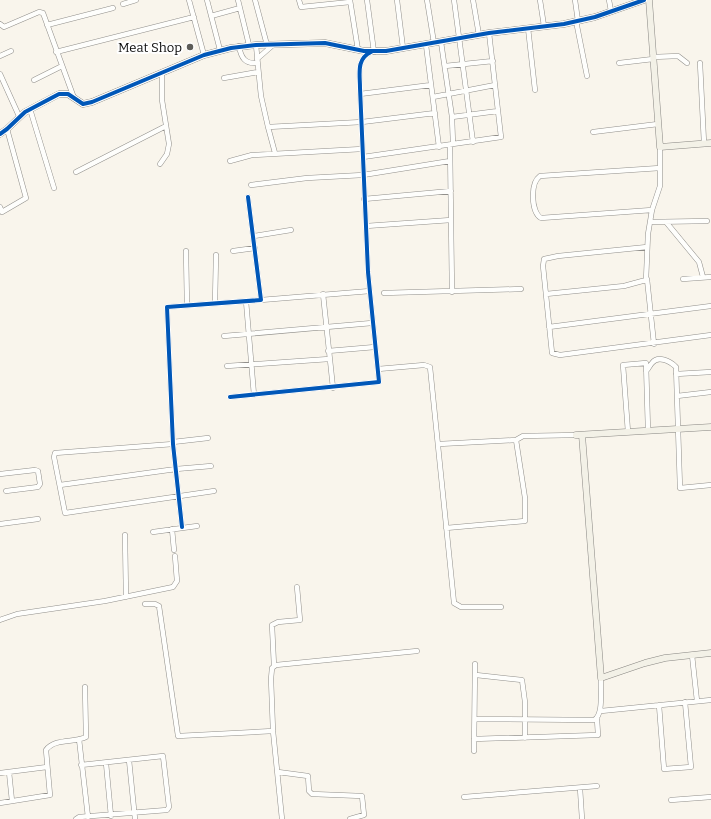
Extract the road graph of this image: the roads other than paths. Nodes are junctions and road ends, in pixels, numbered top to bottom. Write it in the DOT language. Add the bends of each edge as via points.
graph roads {
  1 [pos="136,0"];
  2 [pos="189,0"];
  3 [pos="207,0"];
  4 [pos="238,0"];
  5 [pos="256,0"];
  6 [pos="299,0"];
  7 [pos="367,0"];
  8 [pos="397,0"];
  9 [pos="427,0"];
  10 [pos="454,0"];
  11 [pos="473,0"];
  12 [pos="540,0"];
  13 [pos="575,0"];
  14 [pos="609,0"];
  15 [pos="644,0"];
  16 [pos="649,0"];
  17 [pos="350,1"];
  18 [pos="122,4"];
  19 [pos="113,8"];
  20 [pos="240,8"];
  21 [pos="611,11"];
  22 [pos="194,16"];
  23 [pos="211,16"];
  24 [pos="577,21"];
  25 [pos="0,24"];
  26 [pos="47,25"];
  27 [pos="544,26"];
  28 [pos="528,28"];
  29 [pos="489,33"];
  30 [pos="479,35"];
  31 [pos="461,38"];
  32 [pos="441,42"];
  33 [pos="434,43"];
  34 [pos="249,45"];
  35 [pos="256,45"];
  36 [pos="270,45"];
  37 [pos="426,45"];
  38 [pos="240,46"];
  39 [pos="403,48"];
  40 [pos="220,50"];
  41 [pos="358,50"];
  42 [pos="11,51"];
  43 [pos="56,52"];
  44 [pos="373,52"];
  45 [pos="204,55"];
  46 [pos="0,56"];
  47 [pos="653,58"];
  48 [pos="257,61"];
  49 [pos="492,61"];
  50 [pos="619,63"];
  51 [pos="687,63"];
  52 [pos="700,63"];
  53 [pos="464,64"];
  54 [pos="62,66"];
  55 [pos="445,66"];
  56 [pos="258,72"];
  57 [pos="162,73"];
  58 [pos="0,74"];
  59 [pos="587,76"];
  60 [pos="224,78"];
  61 [pos="34,80"];
  62 [pos="431,85"];
  63 [pos="495,85"];
  64 [pos="466,90"];
  65 [pos="535,90"];
  66 [pos="448,93"];
  67 [pos="360,94"];
  68 [pos="433,97"];
  69 [pos="74,98"];
  70 [pos="30,109"];
  71 [pos="498,111"];
  72 [pos="435,114"];
  73 [pos="469,115"];
  74 [pos="19,116"];
  75 [pos="452,117"];
  76 [pos="362,122"];
  77 [pos="658,124"];
  78 [pos="166,126"];
  79 [pos="268,127"];
  80 [pos="8,129"];
  81 [pos="593,132"];
  82 [pos="0,134"];
  83 [pos="473,142"];
  84 [pos="704,143"];
  85 [pos="711,143"];
  86 [pos="452,144"];
  87 [pos="439,147"];
  88 [pos="660,147"];
  89 [pos="362,149"];
  90 [pos="275,153"];
  91 [pos="363,157"];
  92 [pos="230,161"];
  93 [pos="450,161"];
  94 [pos="160,164"];
  95 [pos="660,168"];
  96 [pos="76,172"];
  97 [pos="363,175"];
  98 [pos="251,185"];
  99 [pos="54,188"];
  100 [pos="451,191"];
  101 [pos="248,197"];
  102 [pos="364,199"];
  103 [pos="0,207"];
  104 [pos="652,210"];
  105 [pos="451,220"];
  106 [pos="707,221"];
  107 [pos="650,222"];
  108 [pos="666,222"];
  109 [pos="366,226"];
  110 [pos="291,230"];
  111 [pos="254,236"];
  112 [pos="647,247"];
  113 [pos="255,248"];
  114 [pos="186,251"];
  115 [pos="233,251"];
  116 [pos="216,255"];
  117 [pos="711,277"];
  118 [pos="703,278"];
  119 [pos="647,279"];
  120 [pos="684,279"];
  121 [pos="521,289"];
  122 [pos="370,291"];
  123 [pos="452,292"];
  124 [pos="384,293"];
  125 [pos="323,294"];
  126 [pos="546,294"];
  127 [pos="261,300"];
  128 [pos="246,301"];
  129 [pos="215,303"];
  130 [pos="187,305"];
  131 [pos="711,306"];
  132 [pos="650,315"];
  133 [pos="372,323"];
  134 [pos="549,327"];
  135 [pos="326,328"];
  136 [pos="248,334"];
  137 [pos="711,335"];
  138 [pos="224,336"];
  139 [pos="654,344"];
  140 [pos="375,347"];
  141 [pos="328,351"];
  142 [pos="329,358"];
  143 [pos="250,365"];
  144 [pos="227,366"];
  145 [pos="378,369"];
  146 [pos="646,371"];
  147 [pos="711,372"];
  148 [pos="676,374"];
  149 [pos="332,388"];
  150 [pos="711,392"];
  151 [pos="254,395"];
  152 [pos="677,396"];
  153 [pos="230,397"];
  154 [pos="711,427"];
  155 [pos="679,429"];
  156 [pos="648,430"];
  157 [pos="628,432"];
  158 [pos="579,435"];
  159 [pos="208,438"];
  160 [pos="516,440"];
  161 [pos="173,443"];
  162 [pos="439,444"];
  163 [pos="211,466"];
  164 [pos="176,469"];
  165 [pos="0,474"];
  166 [pos="60,485"];
  167 [pos="711,485"];
  168 [pos="6,491"];
  169 [pos="214,491"];
  170 [pos="178,497"];
  171 [pos="38,519"];
  172 [pos="0,524"];
  173 [pos="197,526"];
  174 [pos="182,528"];
  175 [pos="446,528"];
  176 [pos="172,529"];
  177 [pos="153,532"];
  178 [pos="125,535"];
  179 [pos="174,550"];
  180 [pos="175,556"];
  181 [pos="298,587"];
  182 [pos="126,597"];
  183 [pos="144,604"];
  184 [pos="501,607"];
  185 [pos="0,620"];
  186 [pos="417,651"];
  187 [pos="711,653"];
  188 [pos="692,655"];
  189 [pos="475,664"];
  190 [pos="274,666"];
  191 [pos="476,676"];
  192 [pos="601,678"];
  193 [pos="85,686"];
  194 [pos="711,700"];
  195 [pos="697,701"];
  196 [pos="685,702"];
  197 [pos="659,705"];
  198 [pos="601,711"];
  199 [pos="475,719"];
  200 [pos="597,719"];
  201 [pos="525,720"];
  202 [pos="273,731"];
  203 [pos="525,738"];
  204 [pos="79,739"];
  205 [pos="474,739"];
  206 [pos="474,751"];
  207 [pos="129,760"];
  208 [pos="106,763"];
  209 [pos="82,765"];
  210 [pos="47,767"];
  211 [pos="9,772"];
  212 [pos="278,772"];
  213 [pos="0,773"];
  214 [pos="597,786"];
  215 [pos="580,788"];
  216 [pos="464,797"];
  217 [pos="711,797"];
  218 [pos="672,800"];
  219 [pos="12,801"];
  220 [pos="0,803"];
  221 [pos="134,813"];
  222 [pos="88,817"];
  223 [pos="109,817"];
  224 [pos="76,819"];
  225 [pos="135,819"];
  226 [pos="282,819"];
  227 [pos="350,819"];
  228 [pos="582,819"];
  1 -- 18 [label="street"];
  2 -- 22 [label="street"];
  3 -- 23 [label="street"];
  4 -- 20 [label="street"];
  5 -- 36 [label="street"];
  6 -- 17 [label="street" via="301,7"];
  7 -- 44 [label="street"];
  8 -- 39 [label="street"];
  9 -- 33 [label="street"];
  10 -- 31 [label="street"];
  11 -- 30 [label="street"];
  12 -- 27 [label="street"];
  13 -- 24 [label="street"];
  14 -- 21 [label="street"];
  15 -- 21 [label="street"];
  16 -- 47 [label="street"];
  17 -- 41 [label="street"];
  19 -- 26 [label="street"];
  20 -- 23 [label="street"];
  20 -- 34 [label="street"];
  21 -- 24 [label="street"];
  22 -- 43 [label="street"];
  22 -- 45 [label="street"];
  23 -- 40 [label="street"];
  24 -- 27 [label="street"];
  24 -- 59 [label="street"];
  25 -- 26 [label="street" via="4,27 41,12"];
  26 -- 43 [label="street"];
  27 -- 28 [label="street"];
  28 -- 29 [label="street"];
  28 -- 65 [label="street"];
  29 -- 30 [label="street"];
  29 -- 49 [label="street"];
  30 -- 31 [label="street"];
  31 -- 32 [label="street"];
  31 -- 53 [label="street"];
  32 -- 33 [label="street"];
  32 -- 55 [label="street"];
  33 -- 37 [label="street"];
  34 -- 35 [label="street"];
  34 -- 38 [label="street"];
  35 -- 36 [label="street"];
  35 -- 48 [label="street"];
  36 -- 41 [label="street" via="325,43"];
  36 -- 48 [label="street"];
  37 -- 39 [label="street"];
  37 -- 62 [label="street"];
  38 -- 40 [label="street"];
  38 -- 48 [label="street" via="240,54 245,61"];
  39 -- 44 [label="street"];
  40 -- 45 [label="street"];
  41 -- 44 [label="street"];
  42 -- 46 [label="street"];
  43 -- 54 [label="street"];
  44 -- 67 [label="street" via="364,56 360,63"];
  45 -- 57 [label="street"];
  47 -- 50 [label="street"];
  47 -- 51 [label="street" via="678,56"];
  47 -- 77 [label="street"];
  48 -- 56 [label="street"];
  49 -- 53 [label="street"];
  49 -- 63 [label="street"];
  52 -- 84 [label="street"];
  53 -- 55 [label="street"];
  53 -- 64 [label="street"];
  54 -- 61 [label="street"];
  54 -- 69 [label="street"];
  55 -- 66 [label="street"];
  56 -- 60 [label="street"];
  56 -- 79 [label="street"];
  57 -- 69 [label="street" via="92,102 82,104"];
  57 -- 78 [label="street" via="162,100"];
  58 -- 74 [label="street"];
  62 -- 67 [label="street"];
  62 -- 68 [label="street"];
  63 -- 64 [label="street"];
  63 -- 71 [label="street"];
  64 -- 66 [label="street"];
  64 -- 73 [label="street"];
  66 -- 68 [label="street"];
  66 -- 75 [label="street"];
  67 -- 76 [label="street"];
  68 -- 72 [label="street"];
  69 -- 70 [label="street" via="63,93"];
  70 -- 74 [label="street"];
  70 -- 99 [label="street"];
  71 -- 73 [label="street"];
  71 -- 83 [label="street" via="501,137"];
  72 -- 76 [label="street"];
  72 -- 87 [label="street"];
  73 -- 75 [label="street"];
  73 -- 83 [label="street"];
  74 -- 80 [label="street"];
  75 -- 86 [label="street"];
  76 -- 79 [label="street"];
  76 -- 89 [label="street"];
  77 -- 81 [label="street"];
  77 -- 88 [label="street"];
  78 -- 94 [label="street" via="169,146"];
  78 -- 96 [label="street"];
  79 -- 90 [label="street"];
  80 -- 82 [label="street"];
  80 -- 103 [label="street" via="26,198 2,212"];
  83 -- 86 [label="street"];
  84 -- 85 [label="street"];
  84 -- 88 [label="street"];
  86 -- 87 [label="street"];
  86 -- 93 [label="street"];
  87 -- 91 [label="street"];
  88 -- 95 [label="street"];
  89 -- 90 [label="street"];
  89 -- 91 [label="street"];
  90 -- 92 [label="street" via="252,155"];
  91 -- 97 [label="street"];
  93 -- 97 [label="street"];
  93 -- 100 [label="street"];
  95 -- 104 [label="street" via="659,189"];
  95 -- 104 [label="street" via="540,176 534,184 535,211 541,218"];
  97 -- 98 [label="street"];
  97 -- 102 [label="street"];
  100 -- 102 [label="street"];
  100 -- 105 [label="street"];
  101 -- 111 [label="street"];
  102 -- 109 [label="street"];
  104 -- 107 [label="street"];
  105 -- 109 [label="street"];
  105 -- 123 [label="street"];
  106 -- 108 [label="street"];
  107 -- 108 [label="street"];
  107 -- 112 [label="street"];
  108 -- 118 [label="street" via="699,262"];
  109 -- 122 [label="street"];
  110 -- 111 [label="street"];
  111 -- 113 [label="street"];
  112 -- 119 [label="street"];
  112 -- 126 [label="street" via="547,258 543,266"];
  113 -- 115 [label="street"];
  113 -- 127 [label="street"];
  114 -- 130 [label="street"];
  116 -- 129 [label="street"];
  117 -- 118 [label="street"];
  118 -- 120 [label="street"];
  119 -- 126 [label="street" via="624,286"];
  119 -- 132 [label="street"];
  121 -- 123 [label="street"];
  122 -- 125 [label="street"];
  122 -- 133 [label="street"];
  123 -- 124 [label="street"];
  125 -- 127 [label="street"];
  125 -- 135 [label="street"];
  126 -- 134 [label="street"];
  127 -- 128 [label="street"];
  128 -- 129 [label="street"];
  128 -- 136 [label="street"];
  129 -- 130 [label="street"];
  130 -- 161 [label="street" via="167,307"];
  131 -- 132 [label="street"];
  132 -- 134 [label="street"];
  132 -- 139 [label="street"];
  133 -- 135 [label="street"];
  133 -- 140 [label="street"];
  134 -- 139 [label="street" via="553,354"];
  135 -- 136 [label="street"];
  135 -- 141 [label="street"];
  136 -- 138 [label="street"];
  136 -- 143 [label="street"];
  137 -- 139 [label="street"];
  140 -- 141 [label="street"];
  140 -- 145 [label="street"];
  141 -- 142 [label="street"];
  142 -- 143 [label="street"];
  142 -- 149 [label="street"];
  143 -- 144 [label="street"];
  143 -- 151 [label="street"];
  145 -- 149 [label="street" via="378,383"];
  145 -- 162 [label="street" via="424,365 430,367"];
  146 -- 148 [label="street" via="652,362 661,359 676,367"];
  146 -- 156 [label="street"];
  146 -- 157 [label="street" via="646,363 624,365"];
  147 -- 148 [label="street"];
  148 -- 152 [label="street"];
  149 -- 151 [label="street"];
  150 -- 152 [label="street"];
  151 -- 153 [label="street"];
  152 -- 155 [label="street"];
  154 -- 155 [label="street"];
  155 -- 156 [label="street"];
  155 -- 167 [label="street" via="680,488"];
  156 -- 157 [label="street"];
  157 -- 158 [label="street"];
  158 -- 160 [label="street" via="523,436"];
  158 -- 192 [label="street"];
  159 -- 161 [label="street"];
  160 -- 162 [label="street"];
  160 -- 175 [label="street" via="525,498 525,521"];
  161 -- 164 [label="street"];
  161 -- 166 [label="street" via="56,453 54,457"];
  162 -- 175 [label="street"];
  163 -- 164 [label="street"];
  164 -- 166 [label="street"];
  164 -- 170 [label="street"];
  165 -- 168 [label="street" via="38,471 38,486"];
  166 -- 170 [label="street" via="66,513"];
  169 -- 170 [label="street"];
  170 -- 174 [label="street"];
  171 -- 172 [label="street"];
  173 -- 174 [label="street"];
  174 -- 176 [label="street"];
  175 -- 184 [label="street" via="454,603 461,607"];
  176 -- 177 [label="street"];
  176 -- 179 [label="street"];
  178 -- 182 [label="street"];
  180 -- 182 [label="street" via="175,586"];
  181 -- 190 [label="street" via="300,620 278,622 272,626"];
  182 -- 185 [label="street" via="17,614"];
  183 -- 202 [label="street" via="159,606 178,736"];
  186 -- 190 [label="street"];
  187 -- 188 [label="street"];
  188 -- 192 [label="street" via="645,663"];
  188 -- 195 [label="street"];
  189 -- 191 [label="street"];
  190 -- 202 [label="street" via="271,679"];
  191 -- 199 [label="street"];
  191 -- 201 [label="street" via="522,680"];
  192 -- 198 [label="street"];
  193 -- 204 [label="street" via="87,736"];
  194 -- 195 [label="street"];
  195 -- 196 [label="street"];
  196 -- 197 [label="street"];
  196 -- 197 [label="street" via="691,767 664,769"];
  197 -- 198 [label="street"];
  198 -- 200 [label="street"];
  199 -- 201 [label="street"];
  199 -- 205 [label="street"];
  200 -- 201 [label="street"];
  200 -- 203 [label="street" via="598,735"];
  201 -- 203 [label="street"];
  202 -- 212 [label="street"];
  203 -- 205 [label="street"];
  204 -- 209 [label="street"];
  204 -- 210 [label="street" via="57,743 47,748"];
  205 -- 206 [label="street"];
  207 -- 208 [label="street"];
  207 -- 221 [label="street"];
  207 -- 221 [label="street" via="162,755 164,757 169,808"];
  208 -- 209 [label="street"];
  208 -- 223 [label="street"];
  209 -- 222 [label="street"];
  210 -- 211 [label="street"];
  210 -- 219 [label="street" via="51,793 49,796"];
  211 -- 213 [label="street"];
  211 -- 219 [label="street"];
  212 -- 226 [label="street"];
  212 -- 227 [label="street" via="308,776 309,791 312,794 362,796 364,815"];
  214 -- 215 [label="street"];
  215 -- 216 [label="street"];
  215 -- 228 [label="street"];
  217 -- 218 [label="street"];
  219 -- 220 [label="street"];
  221 -- 223 [label="street"];
  221 -- 225 [label="street"];
  222 -- 223 [label="street"];
  222 -- 224 [label="street"];
}
